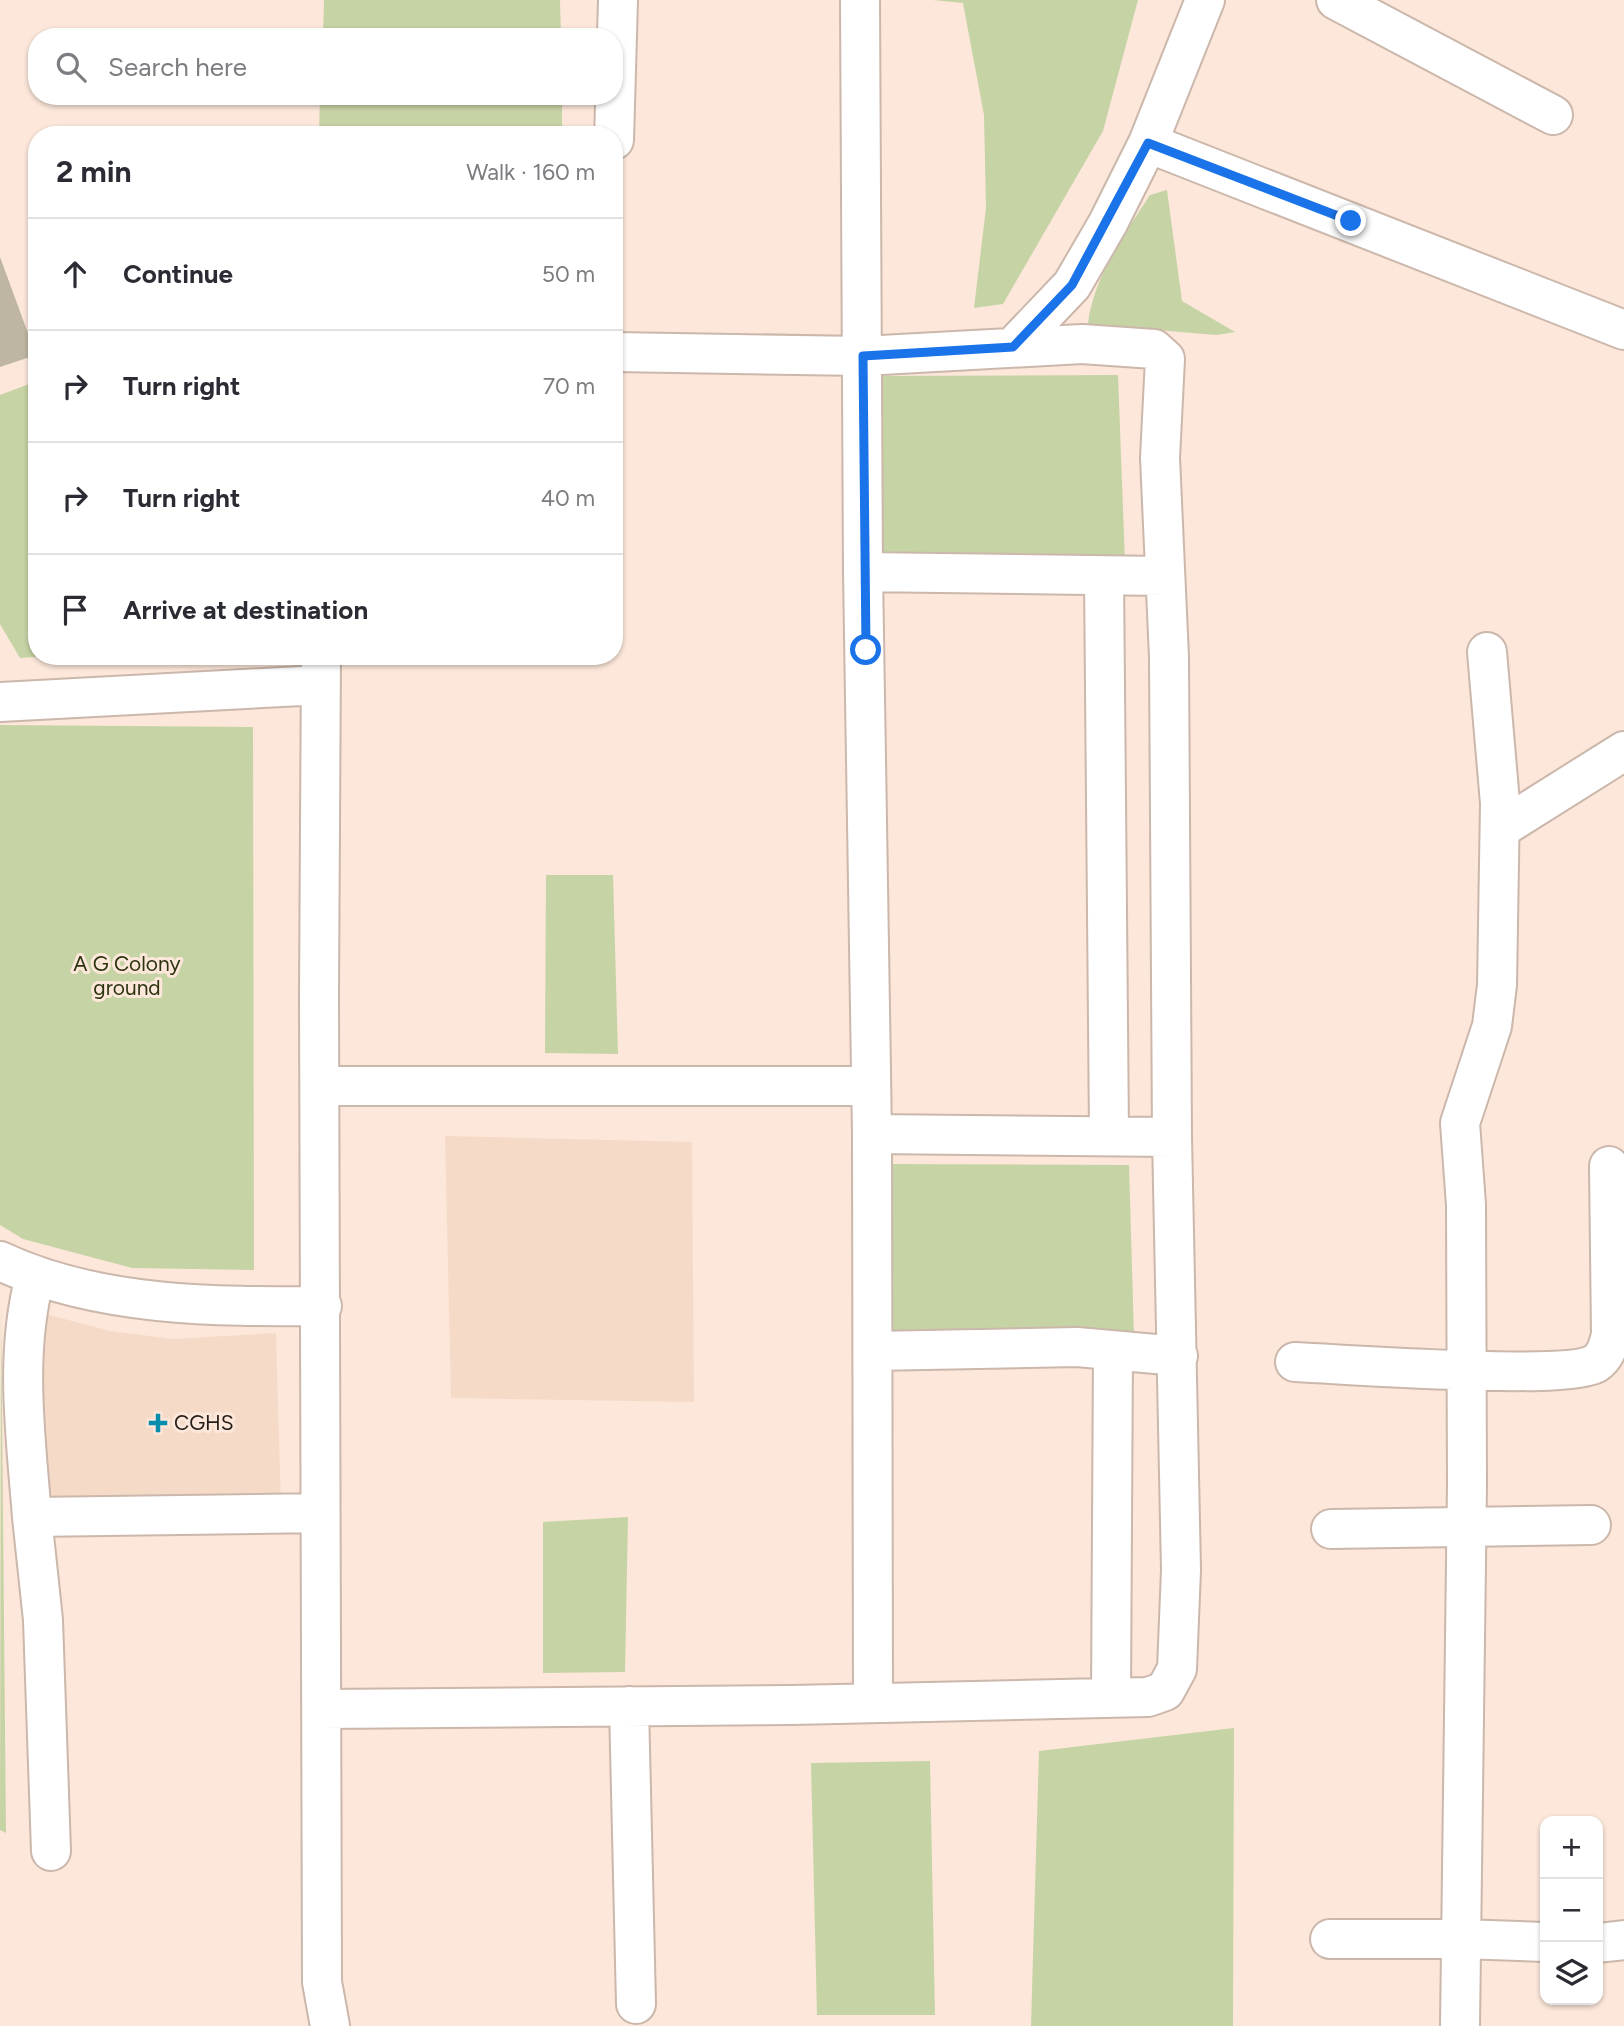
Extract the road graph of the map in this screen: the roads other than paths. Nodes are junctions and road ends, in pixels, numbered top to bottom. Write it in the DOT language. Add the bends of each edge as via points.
graph roads {
  1 [pos="618,0"];
  2 [pos="860,0"];
  3 [pos="1205,0"];
  4 [pos="1336,0"];
  5 [pos="617,28"];
  6 [pos="615,105"];
  7 [pos="1553,115"];
  8 [pos="614,126"];
  9 [pos="1148,143"];
  10 [pos="1624,330"];
  11 [pos="1013,347"];
  12 [pos="623,352"];
  13 [pos="863,356"];
  14 [pos="863,572"];
  15 [pos="1104,576"];
  16 [pos="1163,576"];
  17 [pos="1487,652"];
  18 [pos="321,671"];
  19 [pos="0,702"];
  20 [pos="1624,751"];
  21 [pos="1500,829"];
  22 [pos="320,1086"];
  23 [pos="870,1086"];
  24 [pos="1110,1134"];
  25 [pos="872,1135"];
  26 [pos="1172,1137"];
  27 [pos="1609,1166"];
  28 [pos="0,1262"];
  29 [pos="35,1278"];
  30 [pos="322,1307"];
  31 [pos="873,1351"];
  32 [pos="1113,1351"];
  33 [pos="1178,1356"];
  34 [pos="1295,1362"];
  35 [pos="1466,1370"];
  36 [pos="320,1513"];
  37 [pos="32,1517"];
  38 [pos="1467,1525"];
  39 [pos="1591,1525"];
  40 [pos="1331,1529"];
  41 [pos="1111,1698"];
  42 [pos="873,1703"];
  43 [pos="629,1706"];
  44 [pos="323,1709"];
  45 [pos="51,1851"];
  46 [pos="1461,1938"];
  47 [pos="1330,1939"];
  48 [pos="1624,1940"];
  49 [pos="1540,1942"];
  50 [pos="1603,1942"];
  51 [pos="636,2004"];
  52 [pos="330,2026"];
  53 [pos="1461,2026"];
  1 -- 5 [label="street"];
  2 -- 13 [label="street"];
  3 -- 9 [label="street"];
  4 -- 7 [label="street"];
  6 -- 8 [label="street"];
  9 -- 10 [label="street"];
  9 -- 11 [label="street" via="1072,285"];
  11 -- 13 [label="street"];
  11 -- 16 [label="street" via="1082,344 1161,352 1166,370 1160,458"];
  12 -- 13 [label="street"];
  13 -- 14 [label="street"];
  14 -- 15 [label="street"];
  14 -- 23 [label="street"];
  15 -- 16 [label="street"];
  15 -- 24 [label="street"];
  16 -- 26 [label="street" via="1169,657"];
  17 -- 21 [label="street"];
  18 -- 19 [label="street"];
  18 -- 22 [label="street"];
  20 -- 21 [label="street"];
  21 -- 35 [label="street" via="1492,1026 1460,1123 1466,1205"];
  22 -- 23 [label="street"];
  22 -- 30 [label="street"];
  23 -- 25 [label="street"];
  24 -- 25 [label="street"];
  24 -- 26 [label="street"];
  25 -- 31 [label="street"];
  26 -- 33 [label="street"];
  27 -- 35 [label="street" via="1612,1291 1606,1352 1596,1363 1578,1370"];
  28 -- 29 [label="street"];
  29 -- 30 [label="street" via="153,1299"];
  29 -- 37 [label="street" via="24,1339"];
  30 -- 36 [label="street"];
  31 -- 32 [label="street"];
  31 -- 42 [label="street"];
  32 -- 33 [label="street"];
  32 -- 41 [label="street"];
  33 -- 41 [label="street" via="1181,1570 1177,1669 1169,1687 1159,1695"];
  34 -- 35 [label="street"];
  35 -- 38 [label="street"];
  36 -- 37 [label="street"];
  36 -- 44 [label="street"];
  37 -- 45 [label="street" via="43,1620"];
  38 -- 39 [label="street"];
  38 -- 40 [label="street"];
  38 -- 46 [label="street"];
  41 -- 42 [label="street"];
  42 -- 43 [label="street"];
  43 -- 44 [label="street"];
  43 -- 51 [label="street"];
  44 -- 52 [label="street" via="322,1982"];
  46 -- 47 [label="street"];
  46 -- 49 [label="street"];
  46 -- 53 [label="street"];
  48 -- 50 [label="street"];
}
